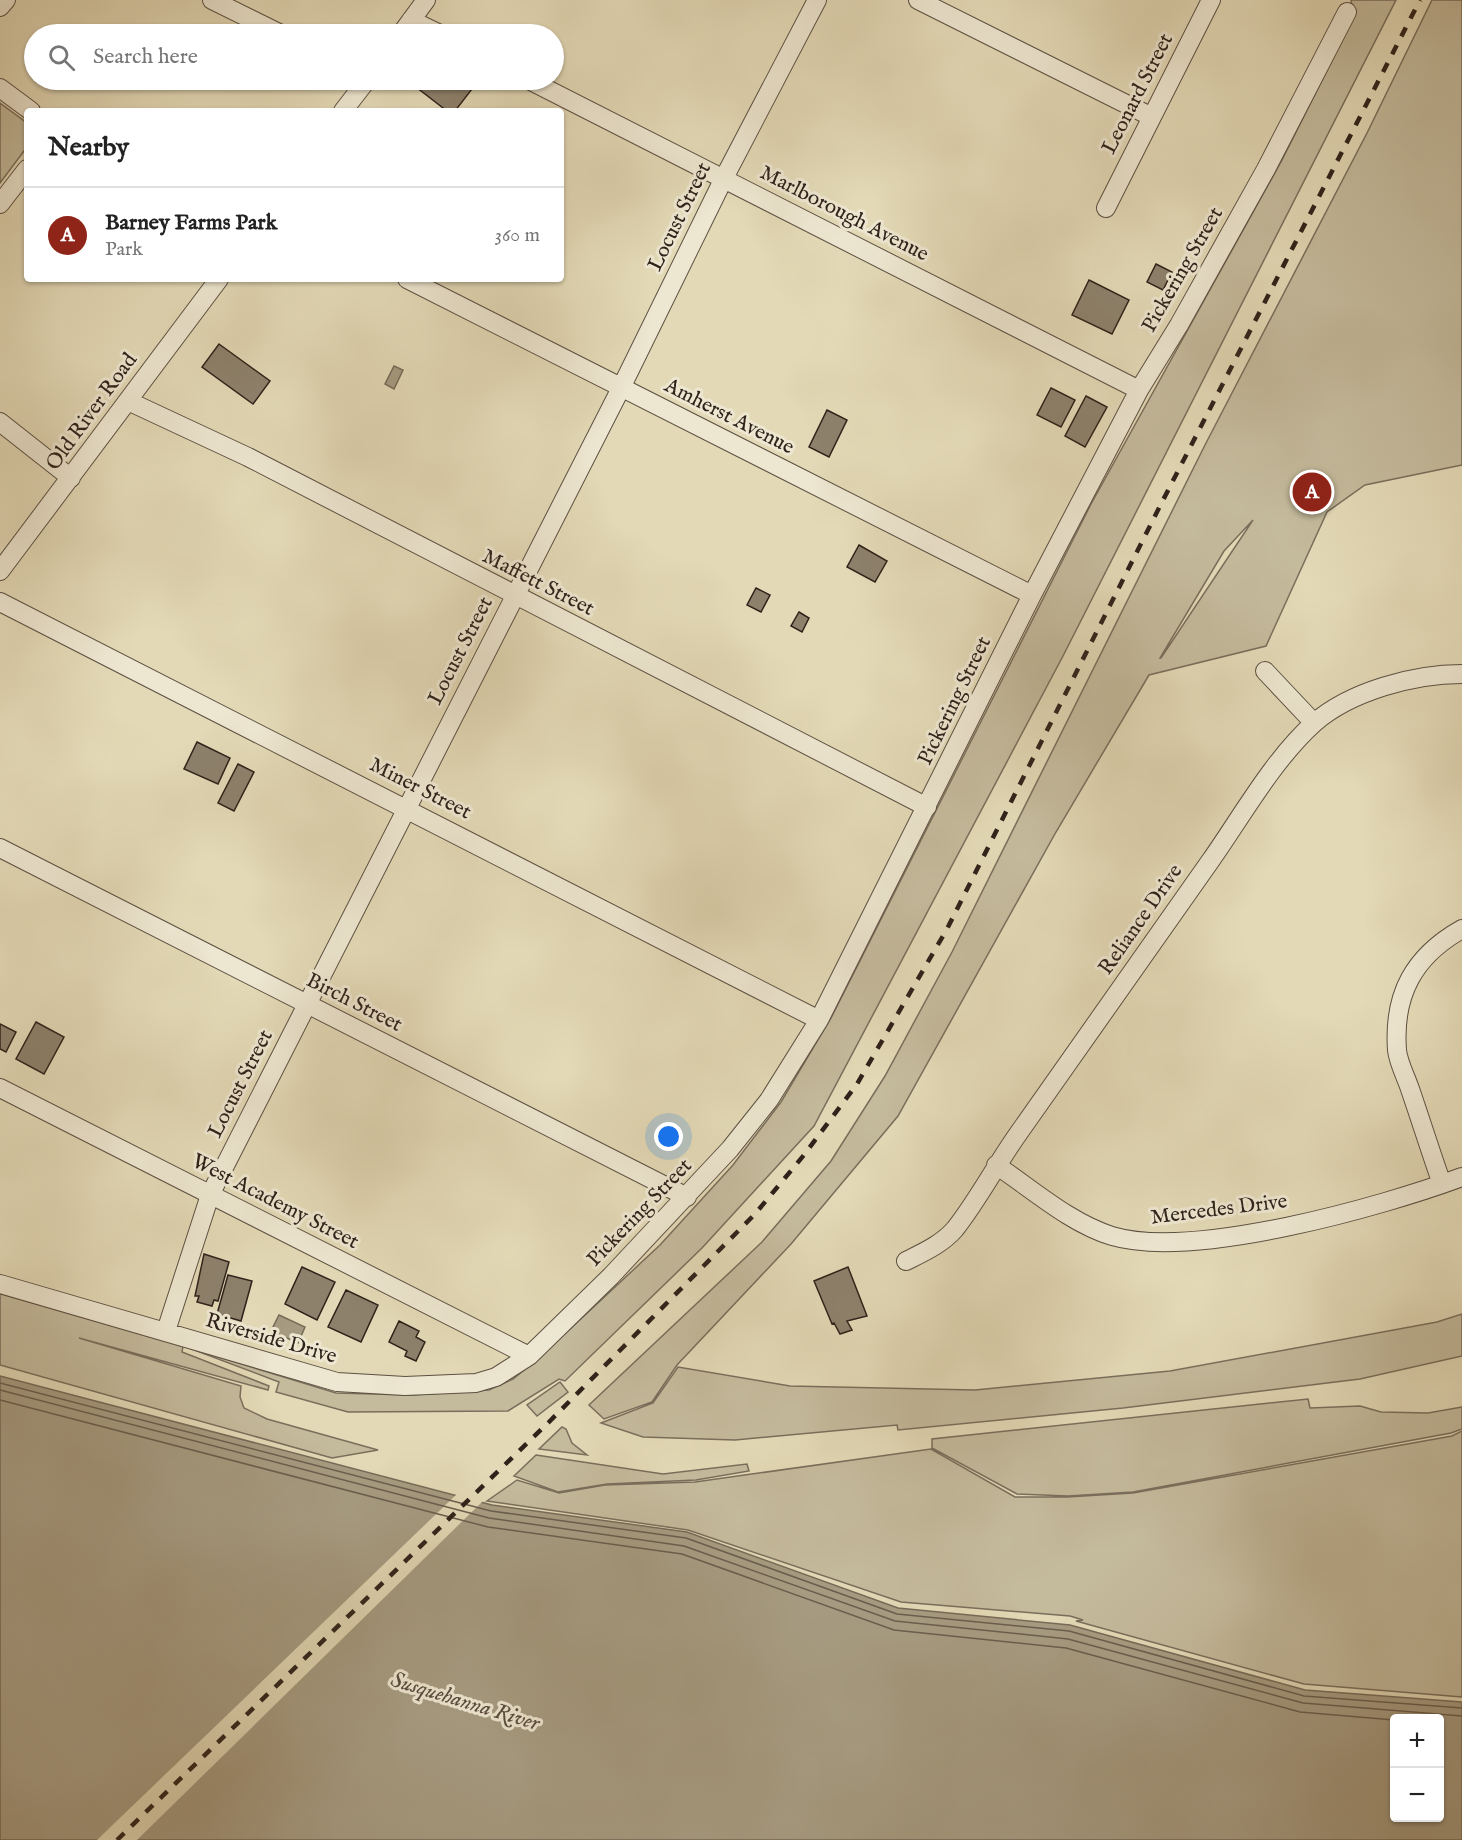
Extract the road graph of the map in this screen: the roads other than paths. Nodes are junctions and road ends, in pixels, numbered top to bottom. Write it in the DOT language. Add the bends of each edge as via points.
graph roads {
  1 [pos="6,0"];
  2 [pos="212,0"];
  3 [pos="426,0"];
  4 [pos="817,0"];
  5 [pos="918,0"];
  6 [pos="1210,0"];
  7 [pos="0,8"];
  8 [pos="1347,12"];
  9 [pos="261,24"];
  10 [pos="408,24"];
  11 [pos="0,88"];
  12 [pos="359,90"];
  13 [pos="549,90"];
  14 [pos="27,108"];
  15 [pos="345,108"];
  16 [pos="1152,117"];
  17 [pos="24,173"];
  18 [pos="724,178"];
  19 [pos="0,204"];
  20 [pos="1106,208"];
  21 [pos="217,282"];
  22 [pos="413,282"];
  23 [pos="621,388"];
  24 [pos="1139,390"];
  25 [pos="128,400"];
  26 [pos="0,422"];
  27 [pos="71,478"];
  28 [pos="0,571"];
  29 [pos="1032,595"];
  30 [pos="514,596"];
  31 [pos="0,602"];
  32 [pos="1265,671"];
  33 [pos="1462,674"];
  34 [pos="1314,723"];
  35 [pos="927,807"];
  36 [pos="408,808"];
  37 [pos="0,848"];
  38 [pos="1462,929"];
  39 [pos="308,1004"];
  40 [pos="819,1020"];
  41 [pos="0,1088"];
  42 [pos="996,1165"];
  43 [pos="1462,1177"];
  44 [pos="1442,1185"];
  45 [pos="210,1195"];
  46 [pos="687,1197"];
  47 [pos="906,1261"];
  48 [pos="0,1284"];
  49 [pos="166,1331"];
  50 [pos="529,1356"];
  1 -- 7 [label="street"];
  2 -- 9 [label="street"];
  3 -- 10 [label="street"];
  4 -- 18 [label="street, Locust Street"];
  5 -- 16 [label="street"];
  6 -- 16 [label="street, Leonard Street"];
  8 -- 24 [label="street, Pickering Street" via="1266,169"];
  11 -- 14 [label="street"];
  12 -- 15 [label="street"];
  13 -- 18 [label="street, Marlborough Avenue"];
  16 -- 20 [label="street, Leonard Street"];
  17 -- 19 [label="street"];
  18 -- 23 [label="street, Locust Street"];
  18 -- 24 [label="street, Marlborough Avenue"];
  21 -- 25 [label="street, Old River Road"];
  22 -- 23 [label="street, Amherst Avenue"];
  23 -- 29 [label="street, Amherst Avenue"];
  23 -- 30 [label="street, Locust Street"];
  24 -- 29 [label="street, Pickering Street"];
  25 -- 27 [label="street, Old River Road"];
  25 -- 30 [label="street, Maffett Street"];
  26 -- 27 [label="street"];
  27 -- 28 [label="street, Old River Road"];
  29 -- 35 [label="street, Pickering Street"];
  30 -- 35 [label="street, Maffett Street"];
  30 -- 36 [label="street, Locust Street"];
  31 -- 36 [label="street, Miner Street"];
  32 -- 34 [label="street"];
  33 -- 34 [label="street, Reliance Drive" via="1418,678 1370,692 1338,706"];
  34 -- 42 [label="street, Reliance Drive" via="1260,786"];
  35 -- 40 [label="street, Pickering Street"];
  36 -- 39 [label="street, Locust Street"];
  36 -- 40 [label="street, Miner Street"];
  37 -- 39 [label="street, Birch Street"];
  38 -- 44 [label="street" via="1425,954 1407,985 1397,1026 1397,1052"];
  39 -- 45 [label="street, Locust Street"];
  39 -- 46 [label="street, Birch Street"];
  40 -- 46 [label="street, Pickering Street" via="769,1100"];
  41 -- 45 [label="street, West Academy Street"];
  42 -- 44 [label="street, Mercedes Drive" via="1089,1227 1137,1242 1200,1240 1288,1226"];
  42 -- 47 [label="street, Reliance Drive" via="954,1230 931,1249"];
  43 -- 44 [label="street, Mercedes Drive"];
  45 -- 49 [label="street, Locust Street"];
  45 -- 50 [label="street, West Academy Street"];
  46 -- 50 [label="street, Pickering Street"];
  48 -- 49 [label="street, Riverside Drive"];
  49 -- 50 [label="street, Riverside Drive" via="337,1382 369,1385 476,1383 496,1377"];
}
